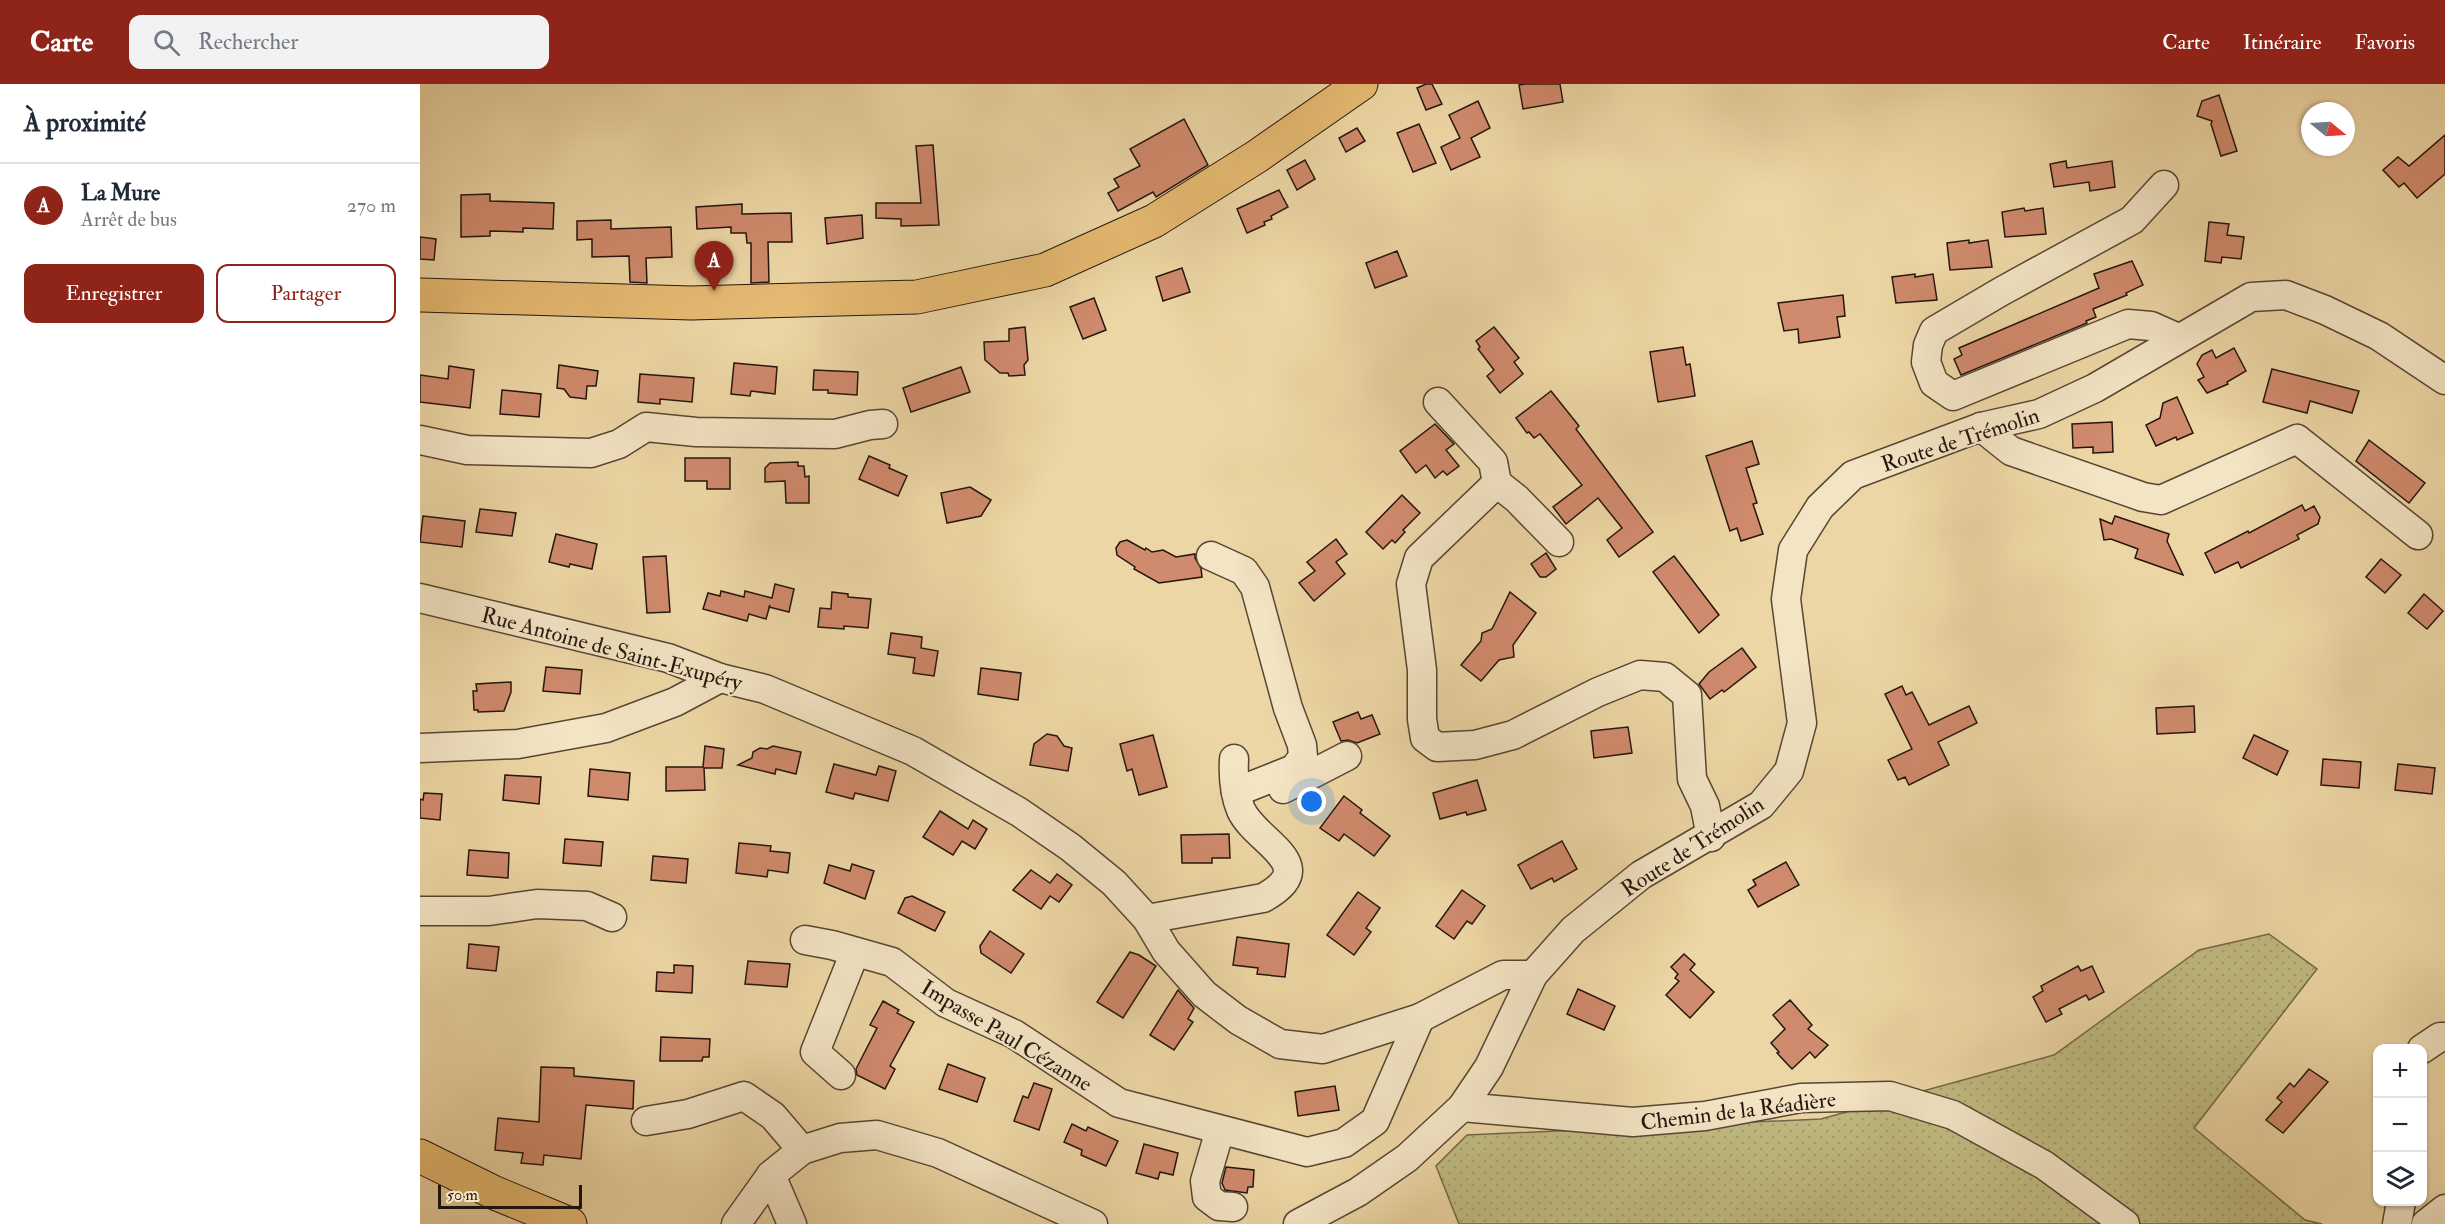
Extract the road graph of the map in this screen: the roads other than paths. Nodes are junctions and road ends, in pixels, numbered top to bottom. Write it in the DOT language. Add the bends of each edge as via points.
graph roads {
  1 [pos="1361,84"];
  2 [pos="2164,185"];
  3 [pos="420,295"];
  4 [pos="2178,338"];
  5 [pos="2445,380"];
  6 [pos="1438,402"];
  7 [pos="883,424"];
  8 [pos="1981,427"];
  9 [pos="420,440"];
  10 [pos="1497,483"];
  11 [pos="2418,535"];
  12 [pos="1559,542"];
  13 [pos="1212,556"];
  14 [pos="420,598"];
  15 [pos="720,678"];
  16 [pos="420,748"];
  17 [pos="1347,756"];
  18 [pos="1234,759"];
  19 [pos="1241,805"];
  20 [pos="1711,837"];
  21 [pos="420,911"];
  22 [pos="612,917"];
  23 [pos="1147,920"];
  24 [pos="805,940"];
  25 [pos="855,952"];
  26 [pos="1533,975"];
  27 [pos="1420,1018"];
  28 [pos="2445,1037"];
  29 [pos="2427,1046"];
  30 [pos="841,1075"];
  31 [pos="1462,1107"];
  32 [pos="646,1121"];
  33 [pos="1221,1130"];
  34 [pos="802,1150"];
  35 [pos="420,1156"];
  36 [pos="771,1175"];
  37 [pos="420,1179"];
  38 [pos="2400,1206"];
  39 [pos="1233,1207"];
  40 [pos="2445,1209"];
  41 [pos="514,1224"];
  42 [pos="570,1224"];
  43 [pos="736,1224"];
  44 [pos="792,1224"];
  45 [pos="1093,1224"];
  46 [pos="1298,1224"];
  47 [pos="2125,1224"];
  48 [pos="2397,1224"];
  49 [pos="2426,1224"];
  1 -- 3 [label="main road" via="1154,222 1046,270 917,297 691,303"];
  2 -- 4 [label="street" via="2132,220 1934,331 1926,362 1934,383 1953,396 2128,324 2151,326"];
  4 -- 5 [label="street, Route de Trémolin" via="2251,297 2286,295 2379,336"];
  4 -- 8 [label="street, Route de Trémolin" via="2096,388 2039,414"];
  6 -- 10 [label="street" via="1493,462"];
  7 -- 9 [label="street" via="835,434 696,432 646,427 619,444 591,453 467,450"];
  8 -- 11 [label="street" via="2010,451 2161,500 2297,439"];
  8 -- 20 [label="street, Route de Trémolin" via="1854,475 1821,507 1793,549 1786,599 1802,723 1789,771 1761,805"];
  10 -- 12 [label="street"];
  10 -- 20 [label="street" via="1419,558 1411,584 1422,670 1425,738 1437,747 1475,745 1513,735 1640,675 1665,677 1688,695 1692,779 1705,806"];
  13 -- 19 [label="street" via="1244,571 1255,587 1302,745 1303,756 1294,769"];
  14 -- 15 [label="street, Rue Antoine de Saint-Exupéry" via="668,658"];
  15 -- 16 [label="street" via="675,702 606,728 518,744"];
  15 -- 23 [label="street, Rue Antoine de Saint-Exupéry" via="765,689 914,751 1019,812 1070,847 1114,883"];
  17 -- 19 [label="street" via="1262,799"];
  18 -- 19 [label="street" via="1233,781"];
  19 -- 23 [label="street" via="1261,836 1283,855 1288,868 1286,882 1263,898"];
  20 -- 26 [label="street, Route de Trémolin" via="1641,875 1573,930"];
  21 -- 22 [label="street" via="489,911 537,904 587,906"];
  23 -- 27 [label="street, Rue Antoine de Saint-Exupéry" via="1166,951 1204,993 1238,1020 1280,1044 1323,1049"];
  24 -- 25 [label="street, Impasse Paul Cézanne"];
  25 -- 30 [label="street" via="815,1052"];
  25 -- 33 [label="street, Impasse Paul Cézanne" via="892,962 946,1003 1014,1034 1119,1103"];
  26 -- 27 [label="street, Rue Antoine de Saint-Exupéry" via="1503,975"];
  26 -- 31 [label="street, Route de Trémolin" via="1489,1067"];
  27 -- 33 [label="street, Impasse Paul Cézanne" via="1375,1121 1344,1143 1307,1152"];
  28 -- 29 [label="street"];
  31 -- 46 [label="street, Route de Trémolin" via="1407,1158 1358,1192"];
  31 -- 47 [label="street, Chemin de la Réadière" via="1633,1122 1705,1116 1801,1098 1890,1096 1953,1115 2044,1165"];
  32 -- 34 [label="street" via="688,1114 744,1096 773,1116"];
  33 -- 39 [label="street" via="1205,1181 1207,1197 1219,1206"];
  34 -- 36 [label="street"];
  34 -- 45 [label="street" via="840,1138 877,1135 938,1153"];
  35 -- 42 [label="main road"];
  36 -- 43 [label="street"];
  36 -- 44 [label="street"];
  37 -- 41 [label="main road"];
  38 -- 48 [label="street"];
  40 -- 49 [label="street"];
}
